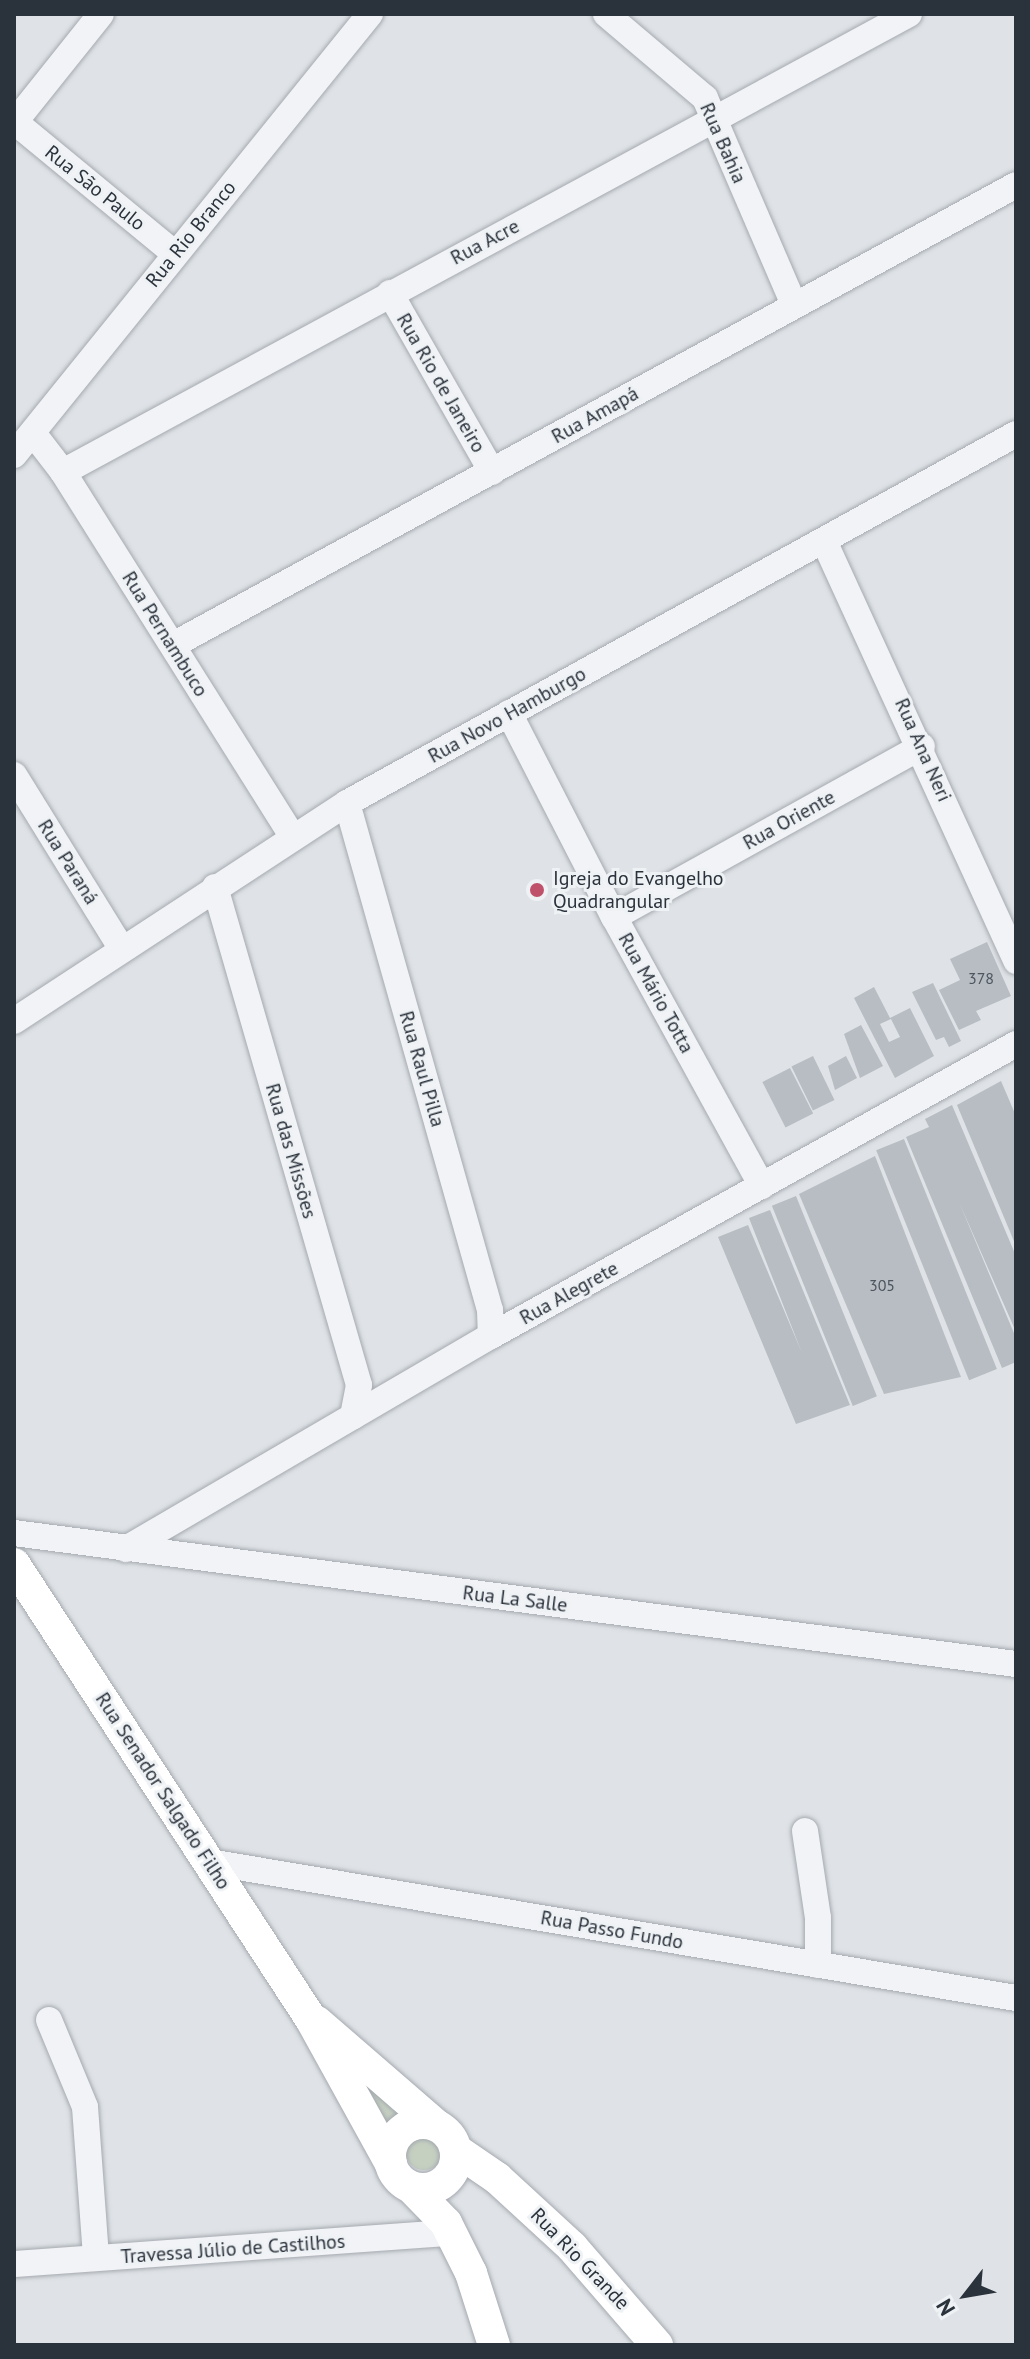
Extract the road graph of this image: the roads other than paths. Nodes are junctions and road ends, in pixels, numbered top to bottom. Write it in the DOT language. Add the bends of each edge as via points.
graph roads {
  1 [pos="101,14"];
  2 [pos="370,14"];
  3 [pos="606,14"];
  4 [pos="909,14"];
  5 [pos="713,119"];
  6 [pos="14,122"];
  7 [pos="1016,185"];
  8 [pos="174,253"];
  9 [pos="390,293"];
  10 [pos="794,305"];
  11 [pos="33,433"];
  12 [pos="1016,434"];
  13 [pos="14,455"];
  14 [pos="63,472"];
  15 [pos="492,472"];
  16 [pos="824,541"];
  17 [pos="173,645"];
  18 [pos="509,713"];
  19 [pos="922,746"];
  20 [pos="14,775"];
  21 [pos="347,803"];
  22 [pos="293,837"];
  23 [pos="215,887"];
  24 [pos="614,917"];
  25 [pos="122,949"];
  26 [pos="1016,961"];
  27 [pos="14,1021"];
  28 [pos="1016,1044"];
  29 [pos="762,1186"];
  30 [pos="491,1336"];
  31 [pos="353,1416"];
  32 [pos="14,1533"];
  33 [pos="126,1549"];
  34 [pos="14,1564"];
  35 [pos="1016,1664"];
  36 [pos="805,1831"];
  37 [pos="209,1862"];
  38 [pos="818,1965"];
  39 [pos="1016,1998"];
  40 [pos="49,2020"];
  41 [pos="355,2071"];
  42 [pos="436,2125"];
  43 [pos="391,2164"];
  44 [pos="451,2168"];
  45 [pos="412,2188"];
  46 [pos="448,2228"];
  47 [pos="96,2258"];
  48 [pos="14,2264"];
  49 [pos="494,2345"];
  50 [pos="657,2345"];
  1 -- 6 [label="street"];
  2 -- 8 [label="street, Rua Rio Branco"];
  3 -- 5 [label="street, Rua Bahia" via="705,98"];
  4 -- 5 [label="street, Rua Acre"];
  5 -- 9 [label="street, Rua Acre"];
  5 -- 10 [label="street, Rua Bahia"];
  6 -- 8 [label="street, Rua São Paulo"];
  7 -- 10 [label="street, Rua Amapá"];
  8 -- 11 [label="street, Rua Rio Branco"];
  9 -- 14 [label="street, Rua Acre"];
  9 -- 15 [label="street, Rua Rio de Janeiro"];
  10 -- 15 [label="street, Rua Amapá"];
  11 -- 13 [label="street, Rua Rio Branco"];
  11 -- 14 [label="street, Rua Pernambuco"];
  12 -- 16 [label="street, Rua Novo Hamburgo"];
  14 -- 17 [label="street, Rua Pernambuco"];
  15 -- 17 [label="street, Rua Amapá"];
  16 -- 18 [label="street, Rua Novo Hamburgo"];
  16 -- 19 [label="street, Rua Ana Neri"];
  17 -- 22 [label="street, Rua Pernambuco"];
  18 -- 21 [label="street, Rua Novo Hamburgo"];
  18 -- 24 [label="street, Rua Mário Totta"];
  19 -- 24 [label="street, Rua Oriente"];
  19 -- 26 [label="street, Rua Ana Neri"];
  20 -- 25 [label="street, Rua Paraná"];
  21 -- 22 [label="street, Rua Novo Hamburgo"];
  21 -- 30 [label="street, Rua Raul Pilla" via="490,1310"];
  22 -- 23 [label="street, Rua Novo Hamburgo"];
  23 -- 25 [label="street, Rua Novo Hamburgo"];
  23 -- 31 [label="street, Rua das Missões" via="359,1385"];
  24 -- 29 [label="street, Rua Mário Totta"];
  25 -- 27 [label="street, Rua Novo Hamburgo"];
  28 -- 29 [label="street, Rua Alegrete"];
  29 -- 30 [label="street, Rua Alegrete"];
  30 -- 31 [label="street, Rua Alegrete"];
  31 -- 33 [label="street, Rua Alegrete"];
  32 -- 33 [label="street, Rua La Salle"];
  33 -- 35 [label="street, Rua La Salle"];
  34 -- 37 [label="main road, Rua Senador Salgado Filho"];
  36 -- 38 [label="street" via="818,1918"];
  37 -- 38 [label="street, Rua Passo Fundo"];
  37 -- 41 [label="main road, Rua Senador Salgado Filho" via="311,2019"];
  38 -- 39 [label="street, Rua Passo Fundo"];
  40 -- 47 [label="street" via="85,2107"];
  41 -- 42 [label="main road, Rua Senador Salgado Filho"];
  41 -- 43 [label="main road, Rua Senador Salgado Filho"];
  42 -- 43 [label="main road" via="416,2123 398,2134"];
  42 -- 44 [label="main road"];
  43 -- 45 [label="main road"];
  44 -- 45 [label="main road" via="435,2188"];
  44 -- 46 [label="main road"];
  44 -- 50 [label="main road, Rua Rio Grande" via="497,2178 572,2247"];
  45 -- 46 [label="main road"];
  46 -- 47 [label="street, Travessa Júlio de Castilhos"];
  46 -- 49 [label="main road" via="471,2273"];
  47 -- 48 [label="street, Travessa Júlio de Castilhos"];
}
